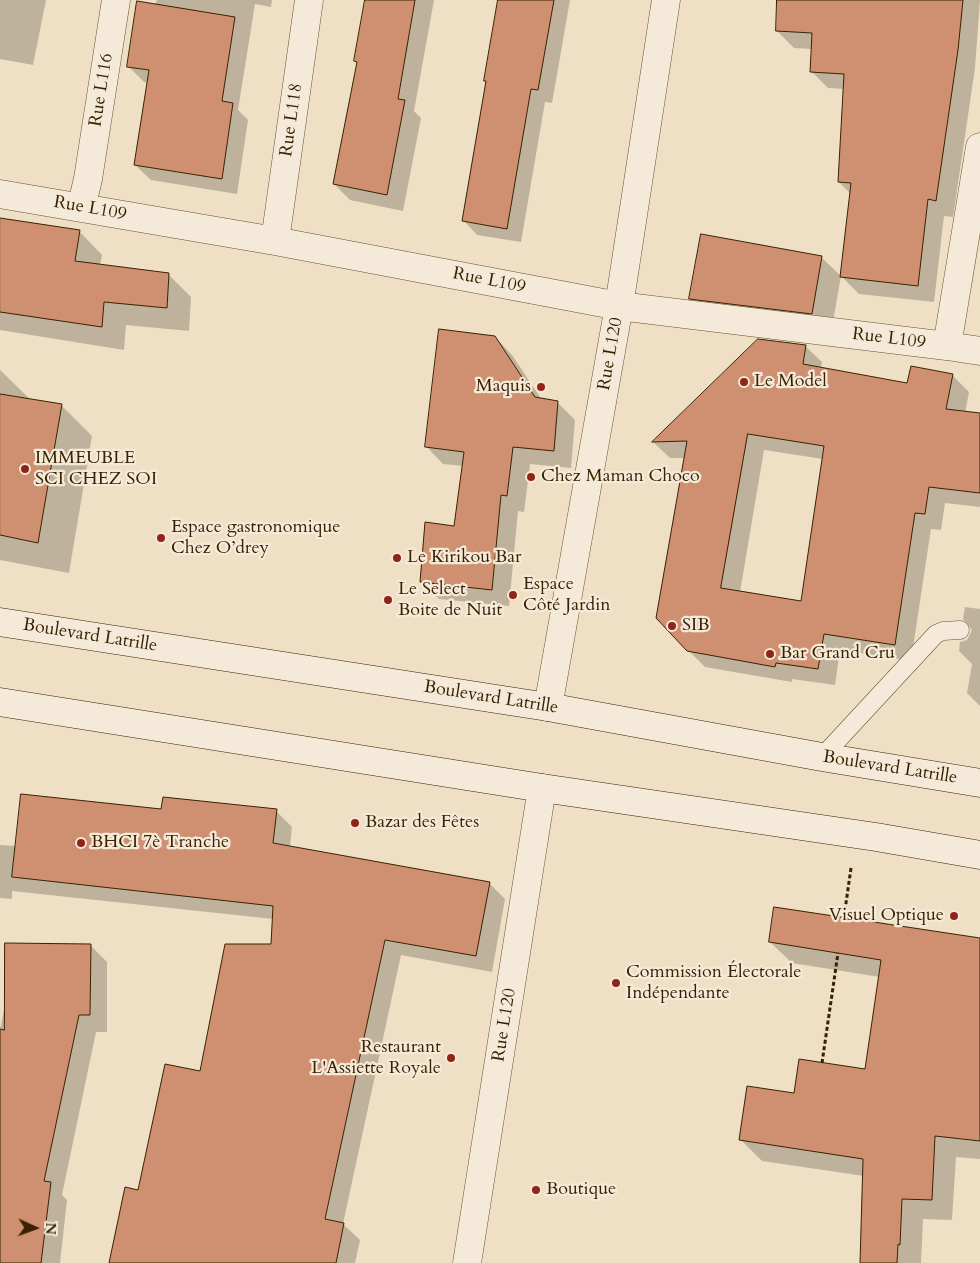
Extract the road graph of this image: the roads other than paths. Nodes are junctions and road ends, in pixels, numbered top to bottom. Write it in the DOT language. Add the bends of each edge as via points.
graph roads {
  1 [pos="116,0"];
  2 [pos="309,0"];
  3 [pos="666,0"];
  4 [pos="980,147"];
  5 [pos="0,194"];
  6 [pos="81,208"];
  7 [pos="275,240"];
  8 [pos="619,306"];
  9 [pos="947,346"];
  10 [pos="980,351"];
  11 [pos="0,622"];
  12 [pos="960,630"];
  13 [pos="0,702"];
  14 [pos="548,707"];
  15 [pos="822,758"];
  16 [pos="980,782"];
  17 [pos="542,788"];
  18 [pos="980,855"];
  19 [pos="467,1263"];
  1 -- 6 [label="street, Rue L116"];
  2 -- 7 [label="street, Rue L118"];
  3 -- 8 [label="street, Rue L120"];
  4 -- 9 [label="street"];
  5 -- 6 [label="street, Rue L109"];
  6 -- 7 [label="street, Rue L109"];
  7 -- 8 [label="street, Rue L109"];
  8 -- 9 [label="street, Rue L109"];
  8 -- 14 [label="street, Rue L120"];
  9 -- 10 [label="street, Rue L109"];
  11 -- 14 [label="street, Boulevard Latrille"];
  12 -- 15 [label="lane" via="936,634"];
  13 -- 17 [label="street"];
  14 -- 15 [label="street, Boulevard Latrille"];
  15 -- 16 [label="street, Boulevard Latrille"];
  17 -- 18 [label="street"];
  17 -- 19 [label="street, Rue L120"];
}
